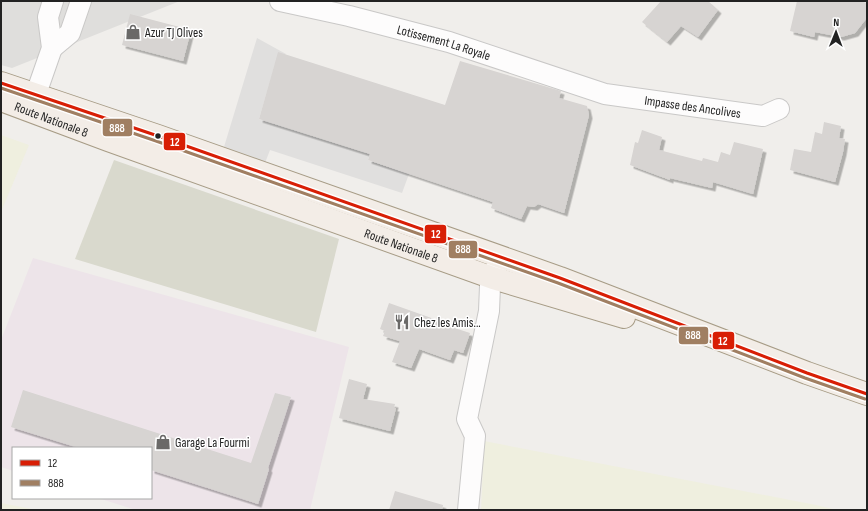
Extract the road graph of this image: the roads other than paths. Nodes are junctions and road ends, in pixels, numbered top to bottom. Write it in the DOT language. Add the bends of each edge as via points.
graph roads {
  1 [pos="53,1"];
  2 [pos="81,1"];
  3 [pos="280,1"];
  4 [pos="52,48"];
  5 [pos="1,83"];
  6 [pos="605,94"];
  7 [pos="1,100"];
  8 [pos="33,103"];
  9 [pos="779,109"];
  10 [pos="496,268"];
  11 [pos="867,394"];
  12 [pos="468,510"];
  1 -- 4 [label="street" via="48,17"];
  2 -- 4 [label="street" via="70,32"];
  3 -- 6 [label="street, Lotissement La Royale" via="449,42"];
  4 -- 8 [label="street"];
  5 -- 8 [label="main road, Route Nationale 8"];
  6 -- 9 [label="street, Impasse des Ancolives" via="763,116"];
  7 -- 8 [label="main road, Route Nationale 8"];
  8 -- 10 [label="main road, Route Nationale 8"];
  10 -- 11 [label="main road, Route Nationale 8"];
  10 -- 12 [label="street" via="490,286 489,311 467,419 475,436"];
}
